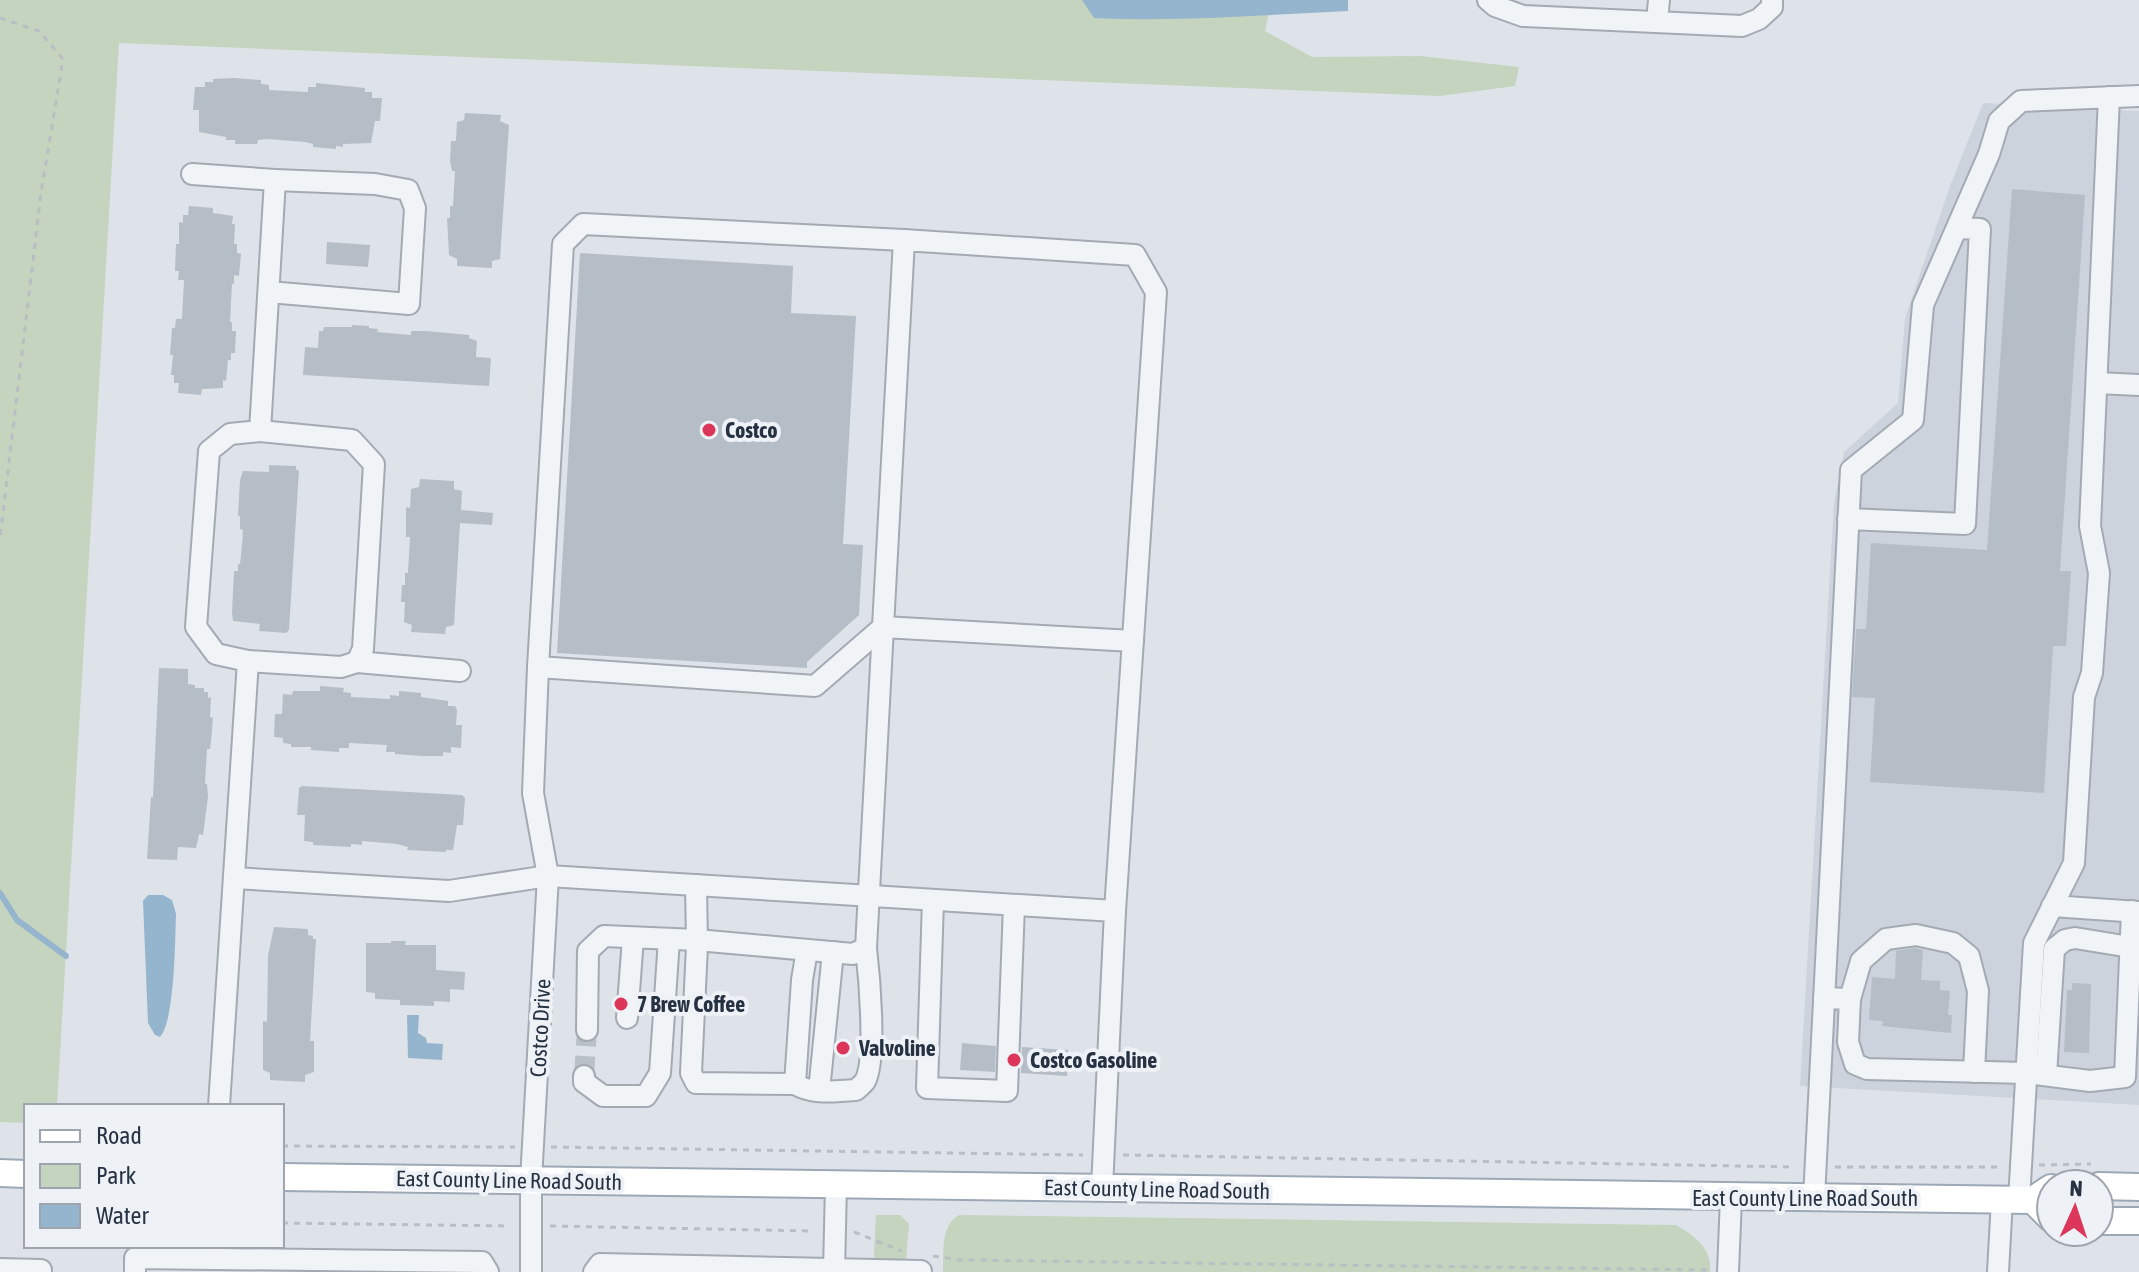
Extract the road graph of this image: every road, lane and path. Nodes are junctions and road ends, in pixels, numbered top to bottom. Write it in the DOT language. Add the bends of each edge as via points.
graph roads {
  1 [pos="1488,0"];
  2 [pos="1659,0"];
  3 [pos="1772,0"];
  4 [pos="0,18"];
  5 [pos="1657,22"];
  6 [pos="2139,96"];
  7 [pos="2109,97"];
  8 [pos="192,174"];
  9 [pos="275,180"];
  10 [pos="1958,228"];
  11 [pos="904,240"];
  12 [pos="269,292"];
  13 [pos="2097,383"];
  14 [pos="2139,385"];
  15 [pos="260,431"];
  16 [pos="1848,519"];
  17 [pos="0,538"];
  18 [pos="883,627"];
  19 [pos="1133,641"];
  20 [pos="248,661"];
  21 [pos="357,662"];
  22 [pos="538,667"];
  23 [pos="460,671"];
  24 [pos="548,876"];
  25 [pos="234,878"];
  26 [pos="696,885"];
  27 [pos="869,896"];
  28 [pos="933,900"];
  29 [pos="1014,905"];
  30 [pos="2052,906"];
  31 [pos="1115,911"];
  32 [pos="2135,912"];
  33 [pos="633,938"];
  34 [pos="669,939"];
  35 [pos="697,940"];
  36 [pos="2130,947"];
  37 [pos="866,948"];
  38 [pos="807,950"];
  39 [pos="833,952"];
  40 [pos="1824,998"];
  41 [pos="1850,999"];
  42 [pos="627,1018"];
  43 [pos="587,1030"];
  44 [pos="1974,1072"];
  45 [pos="2036,1074"];
  46 [pos="584,1076"];
  47 [pos="2132,1077"];
  48 [pos="795,1084"];
  49 [pos="819,1091"];
  50 [pos="219,1104"];
  51 [pos="284,1146"];
  52 [pos="533,1147"];
  53 [pos="1103,1155"];
  54 [pos="2021,1166"];
  55 [pos="1816,1167"];
  56 [pos="2038,1168"];
  57 [pos="0,1173"];
  58 [pos="24,1174"];
  59 [pos="284,1177"];
  60 [pos="531,1180"];
  61 [pos="2115,1180"];
  62 [pos="836,1185"];
  63 [pos="2139,1187"];
  64 [pos="1102,1188"];
  65 [pos="1731,1198"];
  66 [pos="1814,1198"];
  67 [pos="2031,1201"];
  68 [pos="2115,1221"];
  69 [pos="2139,1221"];
  70 [pos="284,1223"];
  71 [pos="532,1226"];
  72 [pos="835,1231"];
  73 [pos="907,1253"];
  74 [pos="924,1263"];
  75 [pos="0,1269"];
  76 [pos="694,1269"];
  77 [pos="834,1270"];
  78 [pos="41,1272"];
  79 [pos="135,1272"];
  80 [pos="488,1272"];
  81 [pos="531,1272"];
  82 [pos="594,1272"];
  83 [pos="1728,1272"];
  84 [pos="1998,1272"];
  1 -- 5 [label="lane" via="1523,16"];
  2 -- 5 [label="lane"];
  3 -- 5 [label="lane" via="1759,19 1742,26"];
  4 -- 17 [label="path" via="39,31 63,59 41,193"];
  6 -- 7 [label="lane"];
  7 -- 10 [label="lane" via="2021,101 1999,121"];
  7 -- 13 [label="lane"];
  8 -- 9 [label="lane"];
  9 -- 12 [label="lane"];
  9 -- 12 [label="lane" via="408,190 415,208 411,290 409,304"];
  10 -- 16 [label="lane" via="1923,305 1913,420 1851,470"];
  10 -- 16 [label="lane" via="1980,229 1965,524"];
  11 -- 18 [label="lane"];
  11 -- 19 [label="lane, Costco Drive" via="1135,255 1156,292"];
  11 -- 22 [label="lane, Costco Drive" via="583,224 563,244"];
  12 -- 15 [label="lane"];
  13 -- 14 [label="lane"];
  13 -- 30 [label="lane" via="2090,526 2099,573 2092,673 2084,697 2074,863"];
  15 -- 20 [label="lane" via="230,434 209,451 196,627 216,654"];
  15 -- 21 [label="lane" via="352,440 374,464 363,649"];
  16 -- 40 [label="lane"];
  18 -- 19 [label="lane"];
  18 -- 22 [label="lane" via="815,686"];
  18 -- 27 [label="lane"];
  19 -- 31 [label="lane"];
  20 -- 21 [label="lane" via="341,667"];
  20 -- 25 [label="lane"];
  21 -- 23 [label="lane"];
  22 -- 24 [label="lane, Costco Drive" via="533,793"];
  24 -- 25 [label="lane" via="449,891"];
  24 -- 26 [label="lane"];
  24 -- 52 [label="lane, Costco Drive"];
  25 -- 50 [label="lane"];
  26 -- 27 [label="lane"];
  26 -- 35 [label="lane"];
  27 -- 28 [label="lane"];
  27 -- 37 [label="lane"];
  28 -- 29 [label="lane"];
  28 -- 29 [label="lane" via="927,1088 1007,1091"];
  29 -- 31 [label="lane"];
  30 -- 32 [label="lane"];
  30 -- 45 [label="lane" via="2034,943"];
  31 -- 53 [label="lane"];
  32 -- 36 [label="lane"];
  33 -- 34 [label="lane"];
  33 -- 42 [label="lane"];
  33 -- 43 [label="lane" via="604,936 588,951"];
  34 -- 35 [label="lane"];
  34 -- 46 [label="lane" via="660,1073 646,1096 603,1096 584,1082"];
  35 -- 38 [label="lane"];
  35 -- 48 [label="lane" via="691,1073 696,1083"];
  36 -- 45 [label="lane" via="2075,938 2054,949"];
  36 -- 47 [label="lane"];
  37 -- 39 [label="lane" via="853,954"];
  37 -- 49 [label="lane" via="871,990 866,1080 856,1090"];
  38 -- 39 [label="lane"];
  38 -- 48 [label="lane"];
  39 -- 49 [label="lane"];
  40 -- 41 [label="lane"];
  40 -- 55 [label="lane"];
  41 -- 44 [label="lane" via="1848,1042 1855,1064 1867,1069"];
  41 -- 44 [label="lane" via="1861,961 1886,939 1916,935 1953,943 1969,956 1978,991"];
  44 -- 45 [label="lane"];
  45 -- 47 [label="lane" via="2090,1081"];
  45 -- 54 [label="lane"];
  48 -- 49 [label="lane"];
  51 -- 52 [label="path"];
  52 -- 53 [label="path"];
  52 -- 60 [label="lane, Costco Drive"];
  53 -- 55 [label="path"];
  53 -- 64 [label="lane"];
  54 -- 55 [label="path"];
  54 -- 56 [label="path"];
  54 -- 67 [label="lane"];
  55 -- 66 [label="lane"];
  57 -- 58 [label="main road"];
  59 -- 60 [label="main road, East County Line Road South"];
  60 -- 62 [label="main road, East County Line Road South"];
  60 -- 71 [label="lane, Costco Drive"];
  61 -- 63 [label="main road"];
  62 -- 64 [label="main road, East County Line Road South"];
  62 -- 72 [label="lane"];
  64 -- 65 [label="main road, East County Line Road South"];
  65 -- 66 [label="main road, East County Line Road South"];
  65 -- 83 [label="lane"];
  66 -- 67 [label="main road, East County Line Road South"];
  67 -- 84 [label="lane"];
  68 -- 69 [label="main road"];
  70 -- 71 [label="path"];
  71 -- 72 [label="path"];
  71 -- 81 [label="lane, Costco Drive"];
  72 -- 73 [label="path" via="852,1231"];
  72 -- 77 [label="lane"];
  74 -- 77 [label="lane"];
  74 -- 83 [label="path" via="1401,1264"];
  75 -- 78 [label="lane"];
  76 -- 77 [label="lane"];
  76 -- 82 [label="lane" via="600,1264"];
  79 -- 80 [label="lane" via="135,1258 482,1262"];
}
